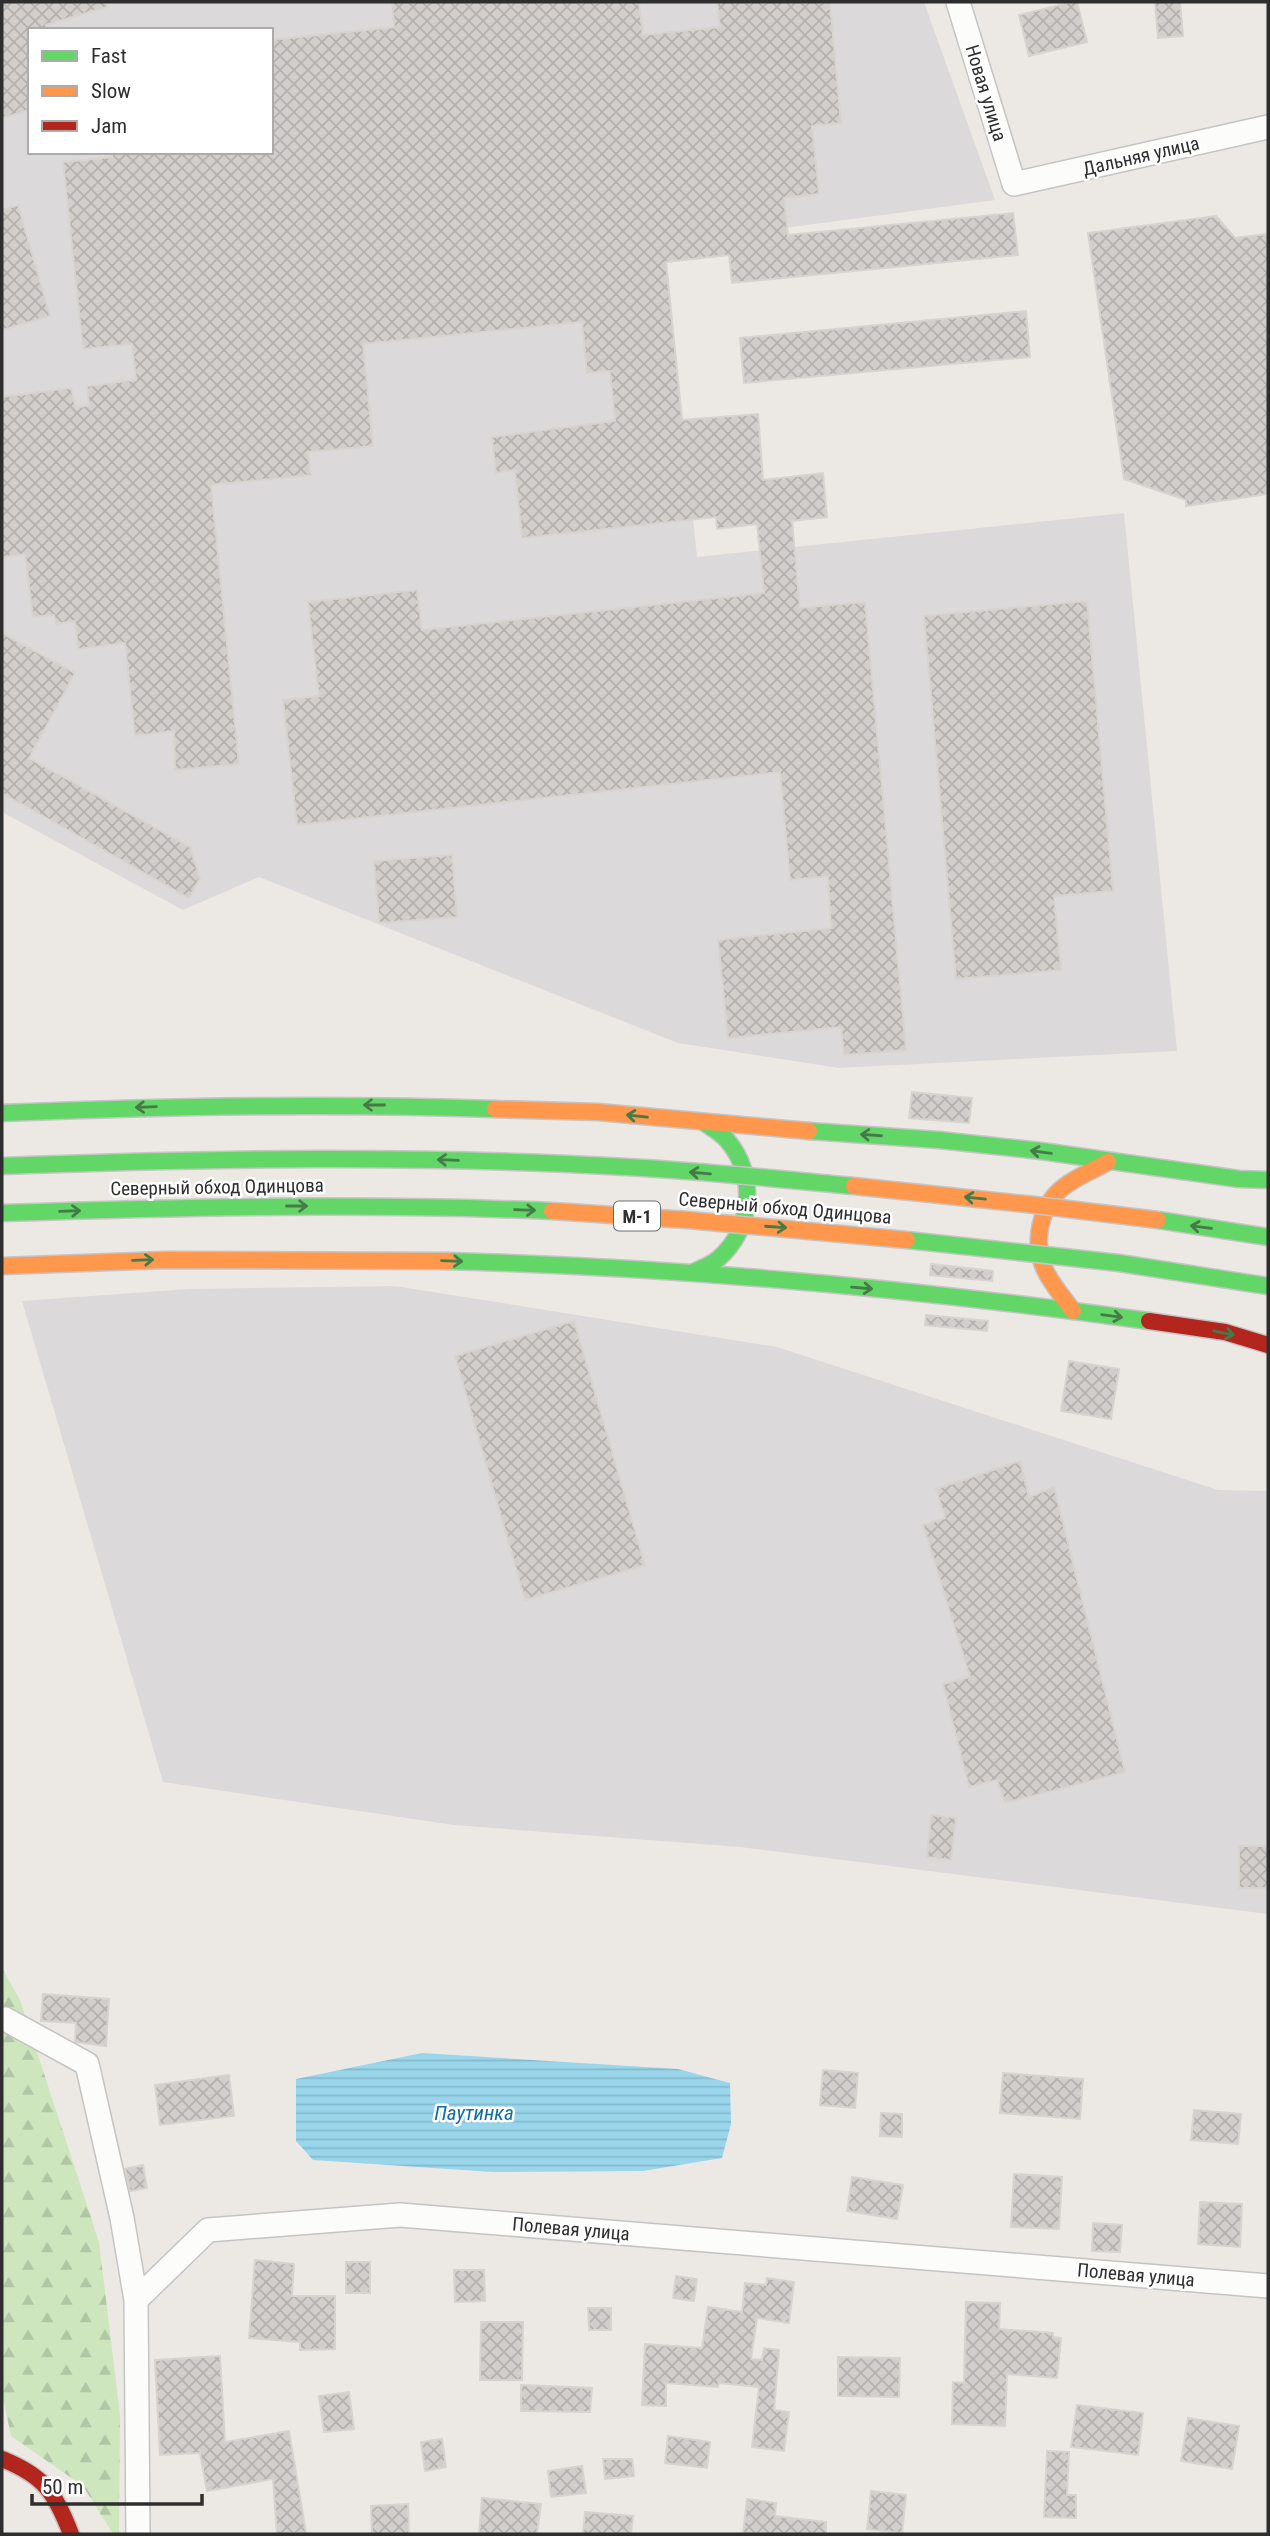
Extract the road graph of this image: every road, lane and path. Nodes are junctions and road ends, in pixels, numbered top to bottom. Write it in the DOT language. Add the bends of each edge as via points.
graph roads {
  1 [pos="958,2"];
  2 [pos="1268,127"];
  3 [pos="1014,184"];
  4 [pos="2,1113"];
  5 [pos="705,1123"];
  6 [pos="1108,1162"];
  7 [pos="2,1166"];
  8 [pos="1268,1180"];
  9 [pos="2,1213"];
  10 [pos="1268,1237"];
  11 [pos="2,1266"];
  12 [pos="694,1272"];
  13 [pos="1268,1286"];
  14 [pos="1073,1311"];
  15 [pos="1268,1345"];
  16 [pos="5,2019"];
  17 [pos="1268,2286"];
  18 [pos="136,2300"];
  19 [pos="2,2459"];
  20 [pos="71,2534"];
  21 [pos="138,2534"];
  1 -- 3 [label="street, Новая улица"];
  2 -- 3 [label="street, Дальняя улица"];
  5 -- 4 [label="main road, one-way" via="598,1112 386,1105 162,1106"];
  6 -- 5 [label="main road, one-way" via="939,1140"];
  5 -- 12 [label="main road" via="726,1139 741,1162 748,1188 746,1215 736,1240 718,1260"];
  6 -- 8 [label="main road"];
  6 -- 14 [label="main road" via="1054,1196 1038,1234 1042,1261"];
  10 -- 7 [label="main road, Северный обход Одинцова, one-way, bridge" via="1035,1204 592,1165 385,1158"];
  9 -- 13 [label="main road, Северный обход Одинцова / М-1, one-way, bridge" via="358,1206 588,1212 1030,1251"];
  11 -- 12 [label="main road, one-way" via="165,1259 384,1259"];
  12 -- 14 [label="main road, one-way"];
  14 -- 15 [label="main road, one-way" via="1225,1332"];
  16 -- 18 [label="street" via="86,2064"];
  17 -- 18 [label="street, Полевая улица" via="400,2216 208,2230"];
  18 -- 21 [label="street"];
  19 -- 20 [label="main road" via="34,2472 50,2489"];
}
